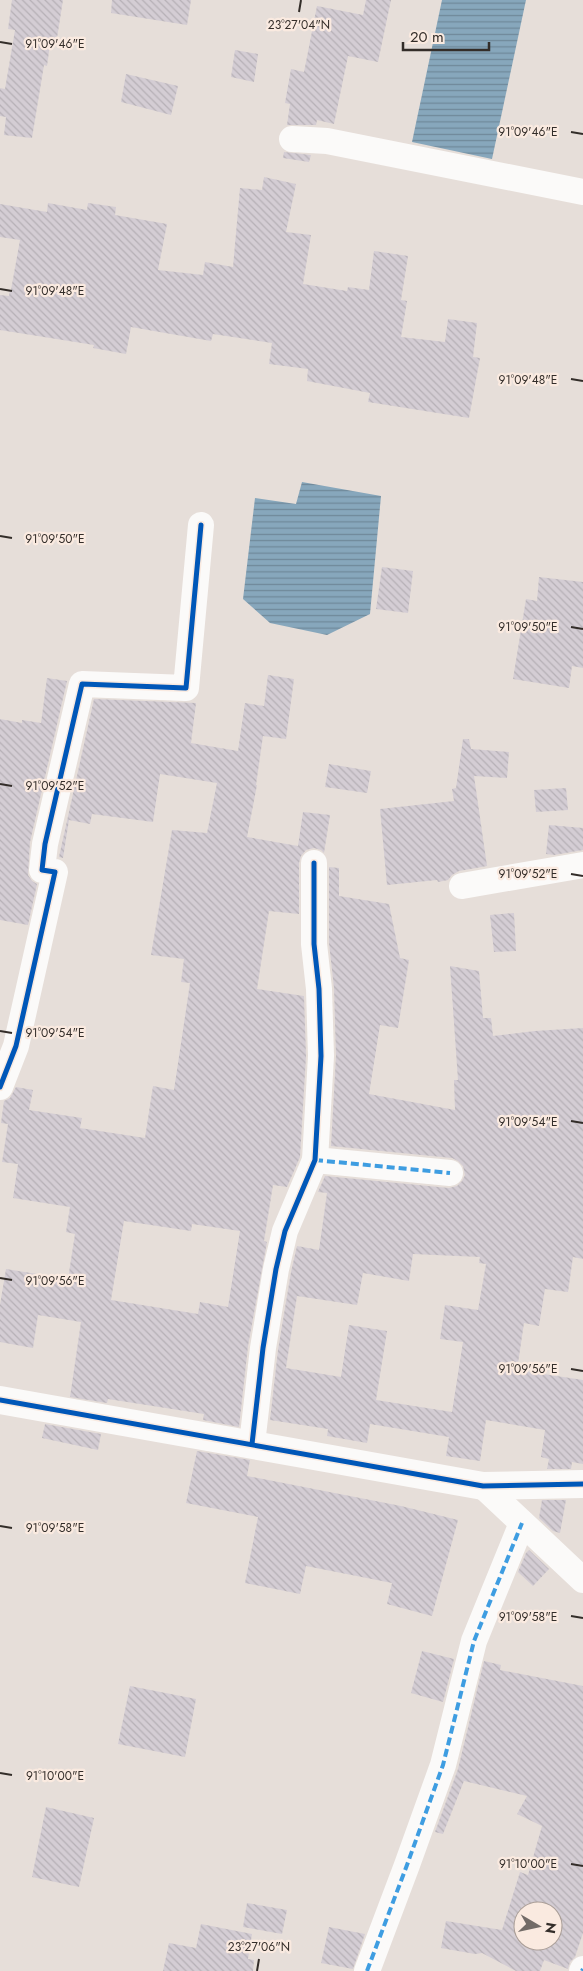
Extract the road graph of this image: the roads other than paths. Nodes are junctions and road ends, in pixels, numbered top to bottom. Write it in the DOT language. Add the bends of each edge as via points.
graph roads {
  1 [pos="292,139"];
  2 [pos="583,192"];
  3 [pos="201,526"];
  4 [pos="314,863"];
  5 [pos="583,865"];
  6 [pos="462,886"];
  7 [pos="0,1087"];
  8 [pos="315,1160"];
  9 [pos="450,1173"];
  10 [pos="0,1400"];
  11 [pos="252,1444"];
  12 [pos="583,1484"];
  13 [pos="483,1486"];
  14 [pos="522,1522"];
  15 [pos="583,1580"];
  16 [pos="367,1971"];
  1 -- 2 [label="street" via="327,141"];
  3 -- 7 [label="street" via="186,688 82,684 45,844 42,870 55,872 16,1046"];
  4 -- 8 [label="street" via="314,944 321,1056"];
  5 -- 6 [label="street"];
  8 -- 9 [label="street"];
  8 -- 11 [label="street" via="285,1231 276,1269"];
  10 -- 11 [label="street"];
  11 -- 13 [label="street"];
  12 -- 13 [label="street"];
  13 -- 14 [label="street"];
  14 -- 15 [label="street"];
  14 -- 16 [label="street" via="474,1641 443,1765"];
}
